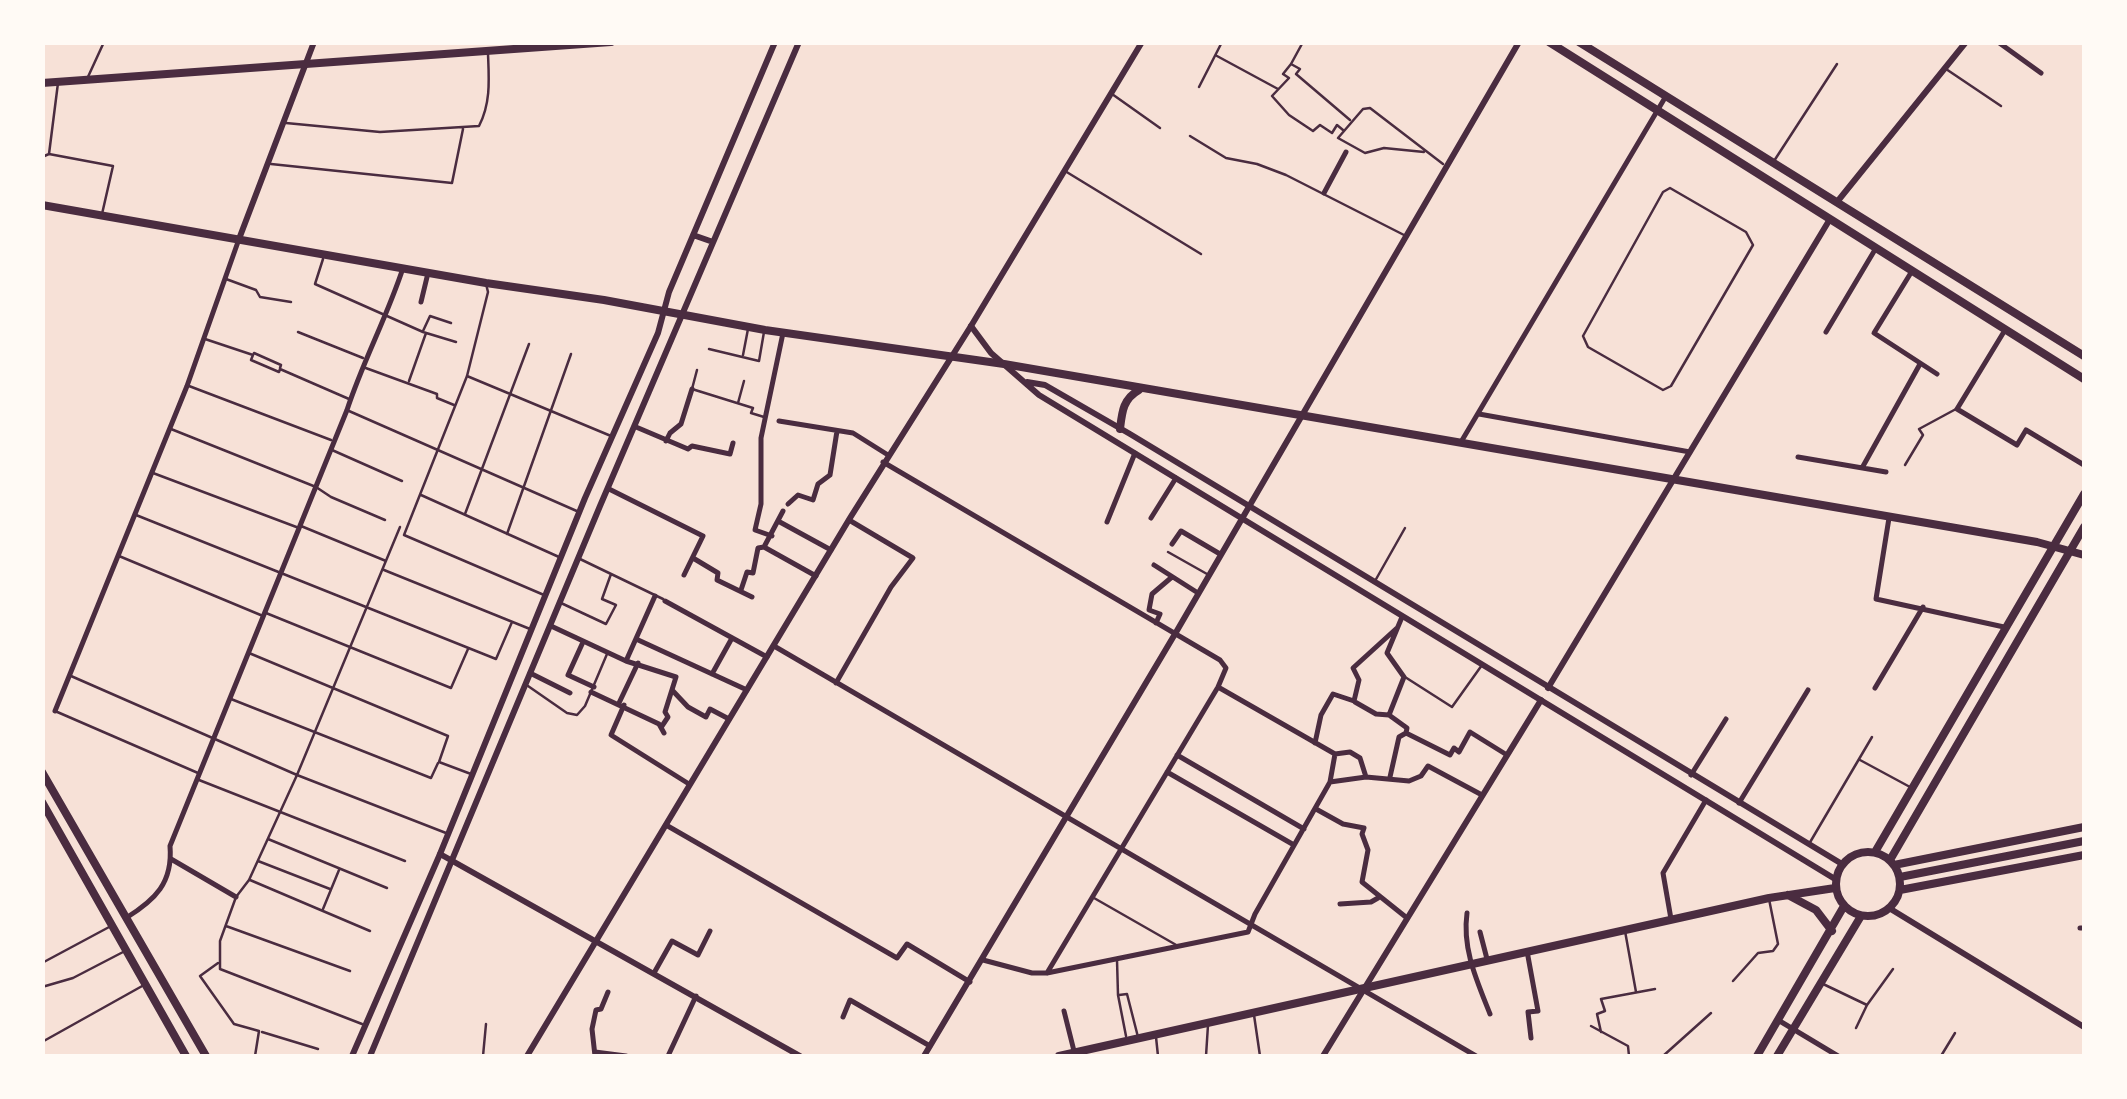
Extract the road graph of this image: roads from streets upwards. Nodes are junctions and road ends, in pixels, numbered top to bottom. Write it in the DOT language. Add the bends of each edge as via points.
graph roads {
  1 [pos="314,42"];
  2 [pos="611,42"];
  3 [pos="775,42"];
  4 [pos="799,42"];
  5 [pos="1142,42"];
  6 [pos="1519,42"];
  7 [pos="1549,42"];
  8 [pos="1579,42"];
  9 [pos="1966,42"];
  10 [pos="1998,42"];
  11 [pos="573,44"];
  12 [pos="511,47"];
  13 [pos="1605,58"];
  14 [pos="305,66"];
  15 [pos="1596,72"];
  16 [pos="2041,73"];
  17 [pos="42,83"];
  18 [pos="1666,96"];
  19 [pos="1657,111"];
  20 [pos="1346,152"];
  21 [pos="1324,193"];
  22 [pos="1836,202"];
  23 [pos="42,205"];
  24 [pos="1830,219"];
  25 [pos="1886,233"];
  26 [pos="693,235"];
  27 [pos="239,239"];
  28 [pos="713,242"];
  29 [pos="1876,248"];
  30 [pos="404,268"];
  31 [pos="1912,271"];
  32 [pos="428,273"];
  33 [pos="421,302"];
  34 [pos="663,312"];
  35 [pos="683,316"];
  36 [pos="971,326"];
  37 [pos="2005,330"];
  38 [pos="783,332"];
  39 [pos="1826,332"];
  40 [pos="2084,356"];
  41 [pos="951,357"];
  42 [pos="1004,364"];
  43 [pos="1920,364"];
  44 [pos="1937,374"];
  45 [pos="2084,380"];
  46 [pos="1027,382"];
  47 [pos="692,390"];
  48 [pos="1141,390"];
  49 [pos="1090,411"];
  50 [pos="1478,414"];
  51 [pos="1300,416"];
  52 [pos="778,421"];
  53 [pos="1083,422"];
  54 [pos="636,428"];
  55 [pos="1120,428"];
  56 [pos="837,431"];
  57 [pos="666,441"];
  58 [pos="733,443"];
  59 [pos="1461,444"];
  60 [pos="1690,452"];
  61 [pos="1135,453"];
  62 [pos="886,458"];
  63 [pos="1798,458"];
  64 [pos="2084,464"];
  65 [pos="1862,468"];
  66 [pos="1886,472"];
  67 [pos="1176,478"];
  68 [pos="1672,481"];
  69 [pos="609,490"];
  70 [pos="2084,494"];
  71 [pos="788,504"];
  72 [pos="1248,505"];
  73 [pos="783,511"];
  74 [pos="2071,516"];
  75 [pos="1151,518"];
  76 [pos="1240,518"];
  77 [pos="1890,518"];
  78 [pos="849,520"];
  79 [pos="778,521"];
  80 [pos="1107,522"];
  81 [pos="2084,524"];
  82 [pos="772,536"];
  83 [pos="1172,544"];
  84 [pos="2054,546"];
  85 [pos="764,548"];
  86 [pos="830,550"];
  87 [pos="2071,551"];
  88 [pos="1220,554"];
  89 [pos="2084,555"];
  90 [pos="693,558"];
  91 [pos="1154,565"];
  92 [pos="684,574"];
  93 [pos="816,576"];
  94 [pos="1172,577"];
  95 [pos="740,592"];
  96 [pos="1198,593"];
  97 [pos="655,596"];
  98 [pos="752,597"];
  99 [pos="665,600"];
  100 [pos="1923,607"];
  101 [pos="1402,617"];
  102 [pos="1156,623"];
  103 [pos="552,626"];
  104 [pos="1396,628"];
  105 [pos="2007,628"];
  106 [pos="1175,634"];
  107 [pos="2021,636"];
  108 [pos="732,638"];
  109 [pos="636,639"];
  110 [pos="583,642"];
  111 [pos="774,646"];
  112 [pos="768,657"];
  113 [pos="626,661"];
  114 [pos="638,663"];
  115 [pos="530,673"];
  116 [pos="712,674"];
  117 [pos="836,682"];
  118 [pos="1218,687"];
  119 [pos="1548,688"];
  120 [pos="1875,688"];
  121 [pos="747,690"];
  122 [pos="1808,690"];
  123 [pos="673,691"];
  124 [pos="570,693"];
  125 [pos="1541,700"];
  126 [pos="1354,702"];
  127 [pos="622,704"];
  128 [pos="55,712"];
  129 [pos="1389,716"];
  130 [pos="729,719"];
  131 [pos="1726,719"];
  132 [pos="1406,733"];
  133 [pos="1314,742"];
  134 [pos="1176,754"];
  135 [pos="1334,754"];
  136 [pos="1507,756"];
  137 [pos="42,772"];
  138 [pos="1166,772"];
  139 [pos="1691,775"];
  140 [pos="1366,777"];
  141 [pos="1390,778"];
  142 [pos="1330,782"];
  143 [pos="690,784"];
  144 [pos="1482,795"];
  145 [pos="1706,800"];
  146 [pos="42,802"];
  147 [pos="1738,803"];
  148 [pos="1314,808"];
  149 [pos="1067,818"];
  150 [pos="665,824"];
  151 [pos="2084,828"];
  152 [pos="1304,829"];
  153 [pos="2084,841"];
  154 [pos="1294,846"];
  155 [pos="1120,849"];
  156 [pos="1874,852"];
  157 [pos="440,854"];
  158 [pos="2084,855"];
  159 [pos="172,859"];
  160 [pos="453,860"];
  161 [pos="1892,862"];
  162 [pos="1842,864"];
  163 [pos="1900,877"];
  164 [pos="1835,883"];
  165 [pos="1900,890"];
  166 [pos="1788,895"];
  167 [pos="236,897"];
  168 [pos="1378,898"];
  169 [pos="1340,904"];
  170 [pos="1844,906"];
  171 [pos="1889,908"];
  172 [pos="1467,914"];
  173 [pos="1861,916"];
  174 [pos="126,918"];
  175 [pos="1407,918"];
  176 [pos="1671,920"];
  177 [pos="1251,925"];
  178 [pos="112,926"];
  179 [pos="1832,931"];
  180 [pos="710,932"];
  181 [pos="1480,932"];
  182 [pos="597,941"];
  183 [pos="1527,951"];
  184 [pos="983,960"];
  185 [pos="1487,960"];
  186 [pos="1471,963"];
  187 [pos="654,972"];
  188 [pos="1047,973"];
  189 [pos="970,982"];
  190 [pos="1362,990"];
  191 [pos="608,992"];
  192 [pos="696,996"];
  193 [pos="1064,1011"];
  194 [pos="1490,1014"];
  195 [pos="843,1017"];
  196 [pos="1778,1020"];
  197 [pos="2084,1027"];
  198 [pos="1793,1029"];
  199 [pos="1531,1038"];
  200 [pos="930,1046"];
  201 [pos="1075,1053"];
  202 [pos="595,1054"];
  203 [pos="186,1056"];
  204 [pos="206,1056"];
  205 [pos="352,1056"];
  206 [pos="370,1056"];
  207 [pos="527,1056"];
  208 [pos="626,1056"];
  209 [pos="668,1056"];
  210 [pos="800,1056"];
  211 [pos="924,1056"];
  212 [pos="1059,1056"];
  213 [pos="1323,1056"];
  214 [pos="1472,1056"];
  215 [pos="1757,1056"];
  216 [pos="1776,1056"];
  217 [pos="1838,1056"];
  1 -- 14 [label="main road"];
  2 -- 11 [label="main road"];
  3 -- 26 [label="main road"];
  4 -- 28 [label="main road"];
  5 -- 36 [label="main road"];
  6 -- 51 [label="main road"];
  7 -- 15 [label="main road"];
  8 -- 13 [label="main road"];
  9 -- 22 [label="main road"];
  10 -- 16 [label="street"];
  11 -- 12 [label="main road"];
  12 -- 14 [label="main road"];
  13 -- 15 [label="main road"];
  13 -- 18 [label="main road"];
  14 -- 17 [label="main road"];
  14 -- 27 [label="main road"];
  15 -- 19 [label="main road"];
  18 -- 19 [label="street"];
  18 -- 22 [label="main road"];
  19 -- 24 [label="main road"];
  19 -- 50 [label="street"];
  20 -- 21 [label="street"];
  22 -- 24 [label="main road"];
  22 -- 25 [label="main road"];
  23 -- 27 [label="main road"];
  24 -- 29 [label="main road"];
  24 -- 60 [label="main road"];
  25 -- 29 [label="main road"];
  25 -- 40 [label="main road"];
  26 -- 28 [label="main road"];
  26 -- 34 [label="main road"];
  27 -- 30 [label="main road"];
  27 -- 128 [label="street"];
  28 -- 35 [label="main road"];
  29 -- 31 [label="main road"];
  29 -- 39 [label="street"];
  30 -- 32 [label="main road"];
  30 -- 159 [label="street" via="170,846"];
  31 -- 37 [label="main road"];
  31 -- 43 [label="street" via="1874,333"];
  32 -- 33 [label="street"];
  32 -- 34 [label="main road"];
  34 -- 35 [label="main road"];
  34 -- 157 [label="main road"];
  35 -- 38 [label="main road"];
  35 -- 54 [label="main road"];
  36 -- 41 [label="main road"];
  36 -- 42 [label="main road"];
  37 -- 45 [label="main road"];
  37 -- 64 [label="street" via="1958,409 2017,445 2026,430"];
  38 -- 41 [label="main road"];
  38 -- 82 [label="street" via="761,438 756,530"];
  41 -- 42 [label="main road"];
  41 -- 62 [label="main road"];
  42 -- 46 [label="main road"];
  42 -- 48 [label="main road"];
  43 -- 44 [label="street"];
  43 -- 65 [label="street"];
  46 -- 49 [label="main road"];
  46 -- 53 [label="main road"];
  47 -- 57 [label="street" via="681,424"];
  48 -- 51 [label="main road"];
  48 -- 55 [label="main road" via="1128,398"];
  49 -- 53 [label="main road"];
  49 -- 55 [label="main road"];
  50 -- 59 [label="street"];
  50 -- 60 [label="street"];
  51 -- 59 [label="main road"];
  51 -- 72 [label="main road"];
  52 -- 56 [label="street"];
  53 -- 61 [label="main road"];
  54 -- 57 [label="street"];
  54 -- 69 [label="main road"];
  55 -- 72 [label="main road"];
  56 -- 62 [label="street" via="853,434"];
  56 -- 71 [label="street" via="830,475 813,500 798,496"];
  57 -- 58 [label="street" via="730,454"];
  59 -- 68 [label="main road"];
  60 -- 68 [label="main road"];
  61 -- 67 [label="main road"];
  61 -- 80 [label="street"];
  62 -- 78 [label="main road"];
  62 -- 102 [label="street"];
  63 -- 65 [label="street"];
  65 -- 66 [label="street"];
  67 -- 75 [label="street"];
  67 -- 76 [label="main road"];
  68 -- 77 [label="main road"];
  68 -- 119 [label="main road"];
  69 -- 90 [label="street" via="704,536"];
  69 -- 103 [label="main road"];
  70 -- 74 [label="main road"];
  72 -- 76 [label="main road"];
  72 -- 119 [label="main road"];
  73 -- 79 [label="street"];
  74 -- 81 [label="main road"];
  74 -- 84 [label="main road"];
  76 -- 88 [label="main road"];
  76 -- 101 [label="main road"];
  77 -- 84 [label="main road"];
  77 -- 100 [label="street" via="1876,599"];
  78 -- 86 [label="main road"];
  78 -- 117 [label="street" via="913,558"];
  79 -- 82 [label="street"];
  79 -- 86 [label="street"];
  81 -- 87 [label="main road"];
  82 -- 85 [label="street"];
  83 -- 88 [label="street" via="1181,531"];
  84 -- 87 [label="main road"];
  84 -- 105 [label="main road"];
  85 -- 93 [label="street"];
  85 -- 95 [label="street" via="758,548"];
  86 -- 93 [label="main road"];
  87 -- 89 [label="main road"];
  87 -- 107 [label="main road"];
  88 -- 96 [label="main road"];
  90 -- 92 [label="street"];
  90 -- 95 [label="street"];
  91 -- 94 [label="street"];
  93 -- 111 [label="main road"];
  94 -- 96 [label="street"];
  94 -- 102 [label="street" via="1152,594 1149,610 1160,614"];
  95 -- 98 [label="street"];
  96 -- 106 [label="main road"];
  97 -- 109 [label="street"];
  99 -- 108 [label="street"];
  100 -- 105 [label="street"];
  100 -- 120 [label="street"];
  101 -- 104 [label="street"];
  101 -- 125 [label="main road"];
  102 -- 106 [label="street"];
  103 -- 110 [label="street"];
  103 -- 115 [label="main road"];
  104 -- 126 [label="street" via="1353,668 1359,680"];
  104 -- 129 [label="street" via="1387,653 1404,676"];
  105 -- 107 [label="main road"];
  105 -- 156 [label="main road"];
  106 -- 118 [label="street" via="1220,660 1226,668"];
  106 -- 149 [label="main road"];
  107 -- 161 [label="main road"];
  108 -- 112 [label="street"];
  108 -- 116 [label="street"];
  109 -- 113 [label="street"];
  109 -- 116 [label="street"];
  110 -- 113 [label="street"];
  110 -- 127 [label="street" via="568,676"];
  111 -- 112 [label="main road"];
  111 -- 117 [label="street"];
  112 -- 121 [label="main road"];
  113 -- 114 [label="street"];
  114 -- 123 [label="street" via="676,677"];
  114 -- 127 [label="street"];
  115 -- 124 [label="street"];
  115 -- 160 [label="main road"];
  116 -- 121 [label="street"];
  117 -- 149 [label="street"];
  118 -- 133 [label="street"];
  118 -- 134 [label="street"];
  119 -- 125 [label="main road"];
  119 -- 139 [label="main road"];
  121 -- 130 [label="main road"];
  122 -- 147 [label="street"];
  123 -- 127 [label="street" via="663,729"];
  123 -- 130 [label="street" via="706,717 710,709"];
  125 -- 136 [label="main road"];
  125 -- 145 [label="main road"];
  126 -- 129 [label="street"];
  126 -- 133 [label="street" via="1333,694"];
  127 -- 143 [label="street" via="611,736"];
  129 -- 132 [label="street"];
  130 -- 143 [label="main road"];
  131 -- 139 [label="street"];
  132 -- 136 [label="street" via="1450,755 1470,732"];
  132 -- 141 [label="street" via="1399,737"];
  133 -- 135 [label="street"];
  134 -- 138 [label="street"];
  134 -- 152 [label="street"];
  135 -- 140 [label="street" via="1360,758"];
  135 -- 142 [label="street"];
  136 -- 144 [label="main road"];
  137 -- 174 [label="main road"];
  138 -- 154 [label="street"];
  138 -- 155 [label="street"];
  139 -- 147 [label="main road"];
  140 -- 141 [label="street"];
  140 -- 142 [label="street"];
  141 -- 144 [label="street" via="1410,781 1428,766"];
  142 -- 148 [label="street"];
  143 -- 150 [label="main road"];
  144 -- 175 [label="main road"];
  145 -- 164 [label="main road"];
  145 -- 176 [label="street" via="1663,873"];
  146 -- 178 [label="main road"];
  147 -- 162 [label="main road"];
  148 -- 152 [label="street"];
  148 -- 168 [label="street" via="1364,828 1362,882"];
  149 -- 155 [label="street"];
  149 -- 184 [label="main road"];
  150 -- 182 [label="main road"];
  150 -- 189 [label="street" via="897,958 907,944"];
  151 -- 161 [label="main road"];
  152 -- 154 [label="street"];
  153 -- 163 [label="main road"];
  154 -- 177 [label="street"];
  155 -- 177 [label="street"];
  155 -- 188 [label="street"];
  156 -- 161 [label="main road"];
  156 -- 162 [label="main road" via="1856,853"];
  157 -- 160 [label="main road"];
  157 -- 205 [label="main road"];
  158 -- 165 [label="main road"];
  159 -- 167 [label="street"];
  159 -- 174 [label="street" via="158,895"];
  160 -- 182 [label="main road"];
  160 -- 206 [label="main road"];
  161 -- 163 [label="main road"];
  162 -- 164 [label="main road"];
  163 -- 165 [label="main road"];
  164 -- 166 [label="main road"];
  164 -- 170 [label="main road"];
  165 -- 171 [label="main road"];
  166 -- 176 [label="main road"];
  166 -- 179 [label="main road" via="1816,910"];
  168 -- 169 [label="street"];
  168 -- 175 [label="street"];
  170 -- 173 [label="main road"];
  170 -- 179 [label="main road"];
  171 -- 173 [label="main road"];
  171 -- 197 [label="main road"];
  172 -- 186 [label="street"];
  173 -- 198 [label="main road"];
  174 -- 178 [label="main road"];
  174 -- 204 [label="main road"];
  175 -- 190 [label="main road"];
  176 -- 183 [label="main road"];
  177 -- 188 [label="street" via="1248,932"];
  177 -- 190 [label="street"];
  178 -- 203 [label="main road"];
  179 -- 196 [label="main road"];
  180 -- 187 [label="street" via="698,955 672,941"];
  181 -- 185 [label="street"];
  182 -- 187 [label="main road"];
  182 -- 207 [label="main road"];
  183 -- 185 [label="main road"];
  183 -- 199 [label="street" via="1538,1010 1528,1012"];
  184 -- 188 [label="street"];
  184 -- 189 [label="main road"];
  185 -- 186 [label="main road"];
  186 -- 190 [label="main road"];
  186 -- 194 [label="street"];
  187 -- 192 [label="main road"];
  189 -- 200 [label="main road"];
  190 -- 201 [label="main road"];
  190 -- 213 [label="main road"];
  190 -- 214 [label="street"];
  191 -- 202 [label="street" via="592,1029"];
  192 -- 209 [label="street"];
  192 -- 210 [label="main road"];
  193 -- 201 [label="street"];
  195 -- 200 [label="street" via="850,1000"];
  196 -- 198 [label="street"];
  196 -- 215 [label="main road"];
  198 -- 216 [label="main road"];
  198 -- 217 [label="street"];
  200 -- 211 [label="main road"];
  201 -- 212 [label="main road"];
  202 -- 208 [label="street"];
}
